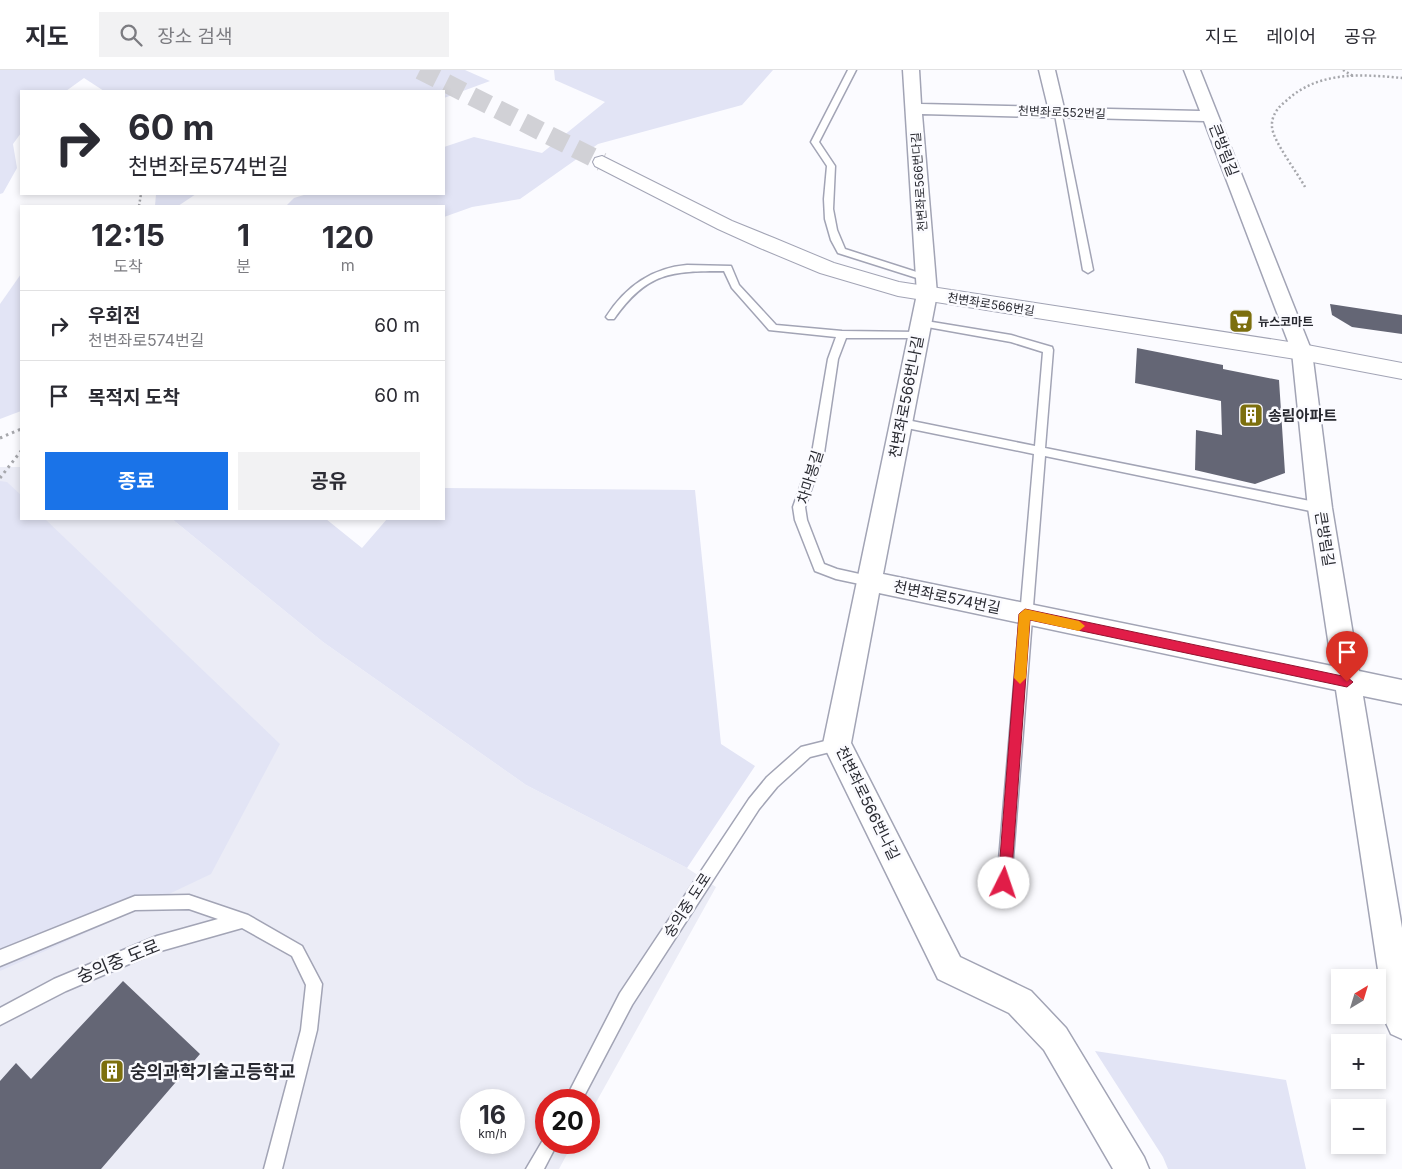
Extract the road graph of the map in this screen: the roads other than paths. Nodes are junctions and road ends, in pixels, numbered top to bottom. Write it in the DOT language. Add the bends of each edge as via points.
graph roads {
  1 [pos="852,70"];
  2 [pos="911,70"];
  3 [pos="1047,70"];
  4 [pos="1192,70"];
  5 [pos="914,108"];
  6 [pos="1057,111"];
  7 [pos="1211,116"];
  8 [pos="602,162"];
  9 [pos="1088,270"];
  10 [pos="926,286"];
  11 [pos="611,317"];
  12 [pos="919,329"];
  13 [pos="842,334"];
  14 [pos="1302,352"];
  15 [pos="1402,371"];
  16 [pos="902,423"];
  17 [pos="1040,451"];
  18 [pos="1320,508"];
  19 [pos="870,580"];
  20 [pos="1025,614"];
  21 [pos="1347,682"];
  22 [pos="1402,694"];
  23 [pos="837,744"];
  24 [pos="1004,883"];
  25 [pos="243,920"];
  26 [pos="0,958"];
  27 [pos="0,1017"];
  28 [pos="1402,1023"];
  29 [pos="579,1089"];
  30 [pos="543,1154"];
  31 [pos="273,1169"];
  32 [pos="535,1169"];
  33 [pos="1132,1169"];
  1 -- 10 [label="lane" via="815,142 831,166 827,204 836,241 842,251"];
  2 -- 5 [label="street, 천변좌로566번다길"];
  3 -- 6 [label="street"];
  4 -- 7 [label="street, 큰방림길"];
  5 -- 6 [label="street, 천변좌로552번길"];
  5 -- 10 [label="street, 천변좌로566번다길"];
  6 -- 7 [label="street, 천변좌로552번길"];
  6 -- 9 [label="lane"];
  7 -- 14 [label="street, 큰방림길"];
  8 -- 10 [label="street, 천변좌로566번길" via="725,225 827,268 898,289"];
  10 -- 12 [label="street, 천변좌로566번나길"];
  10 -- 14 [label="street, 천변좌로566번길"];
  11 -- 13 [label="lane" via="629,294 660,273 728,268 735,286 773,328"];
  12 -- 13 [label="lane"];
  12 -- 16 [label="street, 천변좌로566번나길"];
  12 -- 17 [label="lane" via="1012,338 1048,350"];
  13 -- 19 [label="lane, 차마봉길" via="832,359 818,452 799,507 818,567"];
  14 -- 15 [label="street, 천변좌로566번길"];
  14 -- 18 [label="street, 큰방림길"];
  16 -- 17 [label="lane"];
  16 -- 19 [label="street, 천변좌로566번나길"];
  17 -- 18 [label="lane"];
  17 -- 20 [label="lane"];
  18 -- 21 [label="street, 큰방림길"];
  19 -- 20 [label="street, 천변좌로574번길"];
  19 -- 23 [label="street, 천변좌로566번나길"];
  20 -- 21 [label="street, 천변좌로574번길"];
  20 -- 24 [label="lane"];
  21 -- 22 [label="street, 천변좌로574번길"];
  21 -- 28 [label="street, 큰방림길"];
  23 -- 29 [label="lane, 숭의중 도로" via="806,752 772,782 754,804 626,998"];
  23 -- 33 [label="street, 천변좌로566번나길" via="949,968 1020,1002 1055,1039"];
  25 -- 26 [label="lane" via="189,902 135,903"];
  25 -- 27 [label="lane, 숭의중 도로" via="157,944 60,984"];
  25 -- 31 [label="lane" via="297,951 314,984 309,1030"];
  30 -- 32 [label="lane"];
}
